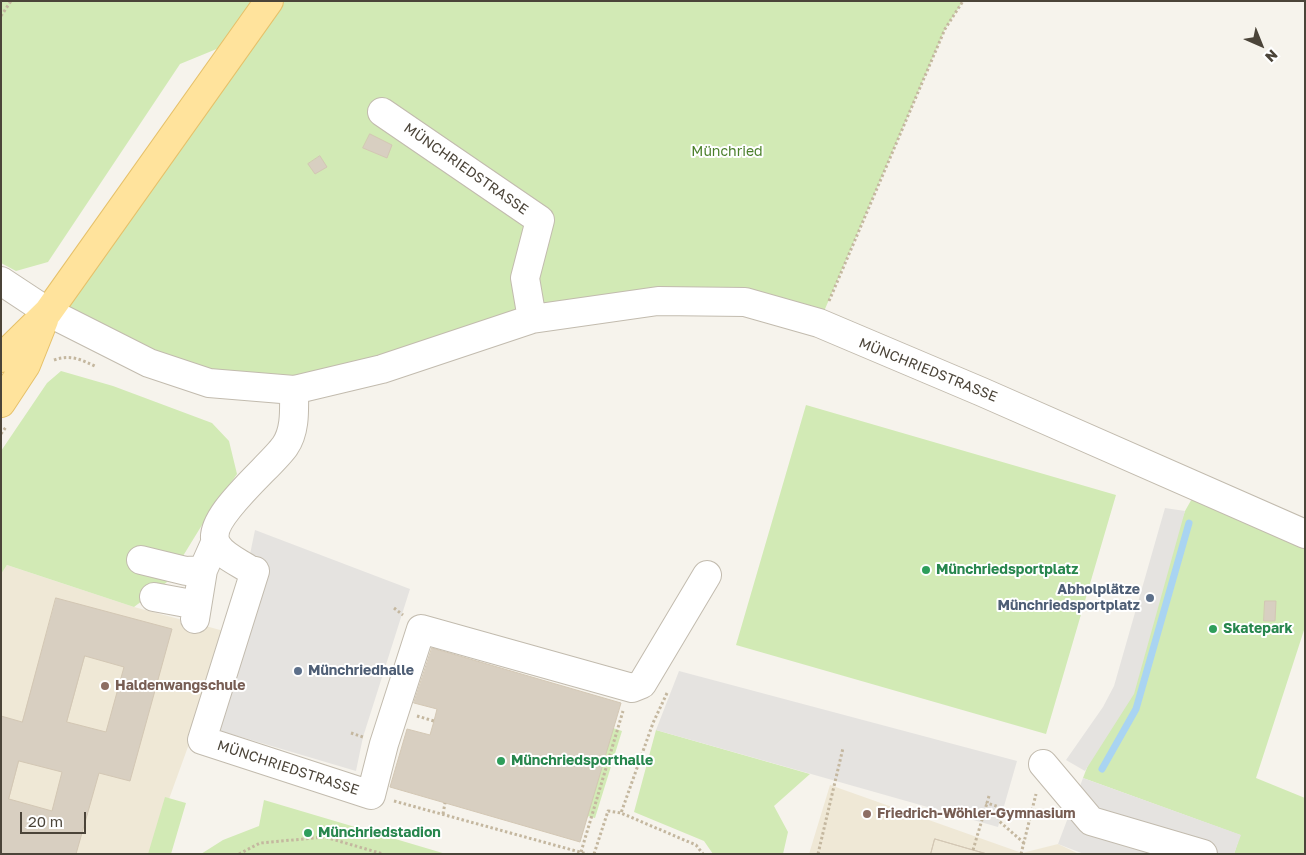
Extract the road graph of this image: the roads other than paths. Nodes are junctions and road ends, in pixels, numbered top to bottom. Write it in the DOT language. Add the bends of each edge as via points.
graph roads {
  1 [pos="269,1"];
  2 [pos="382,112"];
  3 [pos="1,281"];
  4 [pos="48,312"];
  5 [pos="532,319"];
  6 [pos="1,358"];
  7 [pos="294,390"];
  8 [pos="1,403"];
  9 [pos="1305,534"];
  10 [pos="216,543"];
  11 [pos="140,560"];
  12 [pos="204,570"];
  13 [pos="707,575"];
  14 [pos="154,598"];
  15 [pos="1043,764"];
  16 [pos="1204,854"];
  1 -- 4 [label="main road"];
  2 -- 5 [label="street, MÜNCHRIEDSTRASSE" via="540,220 524,278"];
  3 -- 4 [label="street, MÜNCHRIEDSTRASSE"];
  4 -- 6 [label="main road"];
  4 -- 7 [label="street, MÜNCHRIEDSTRASSE" via="149,363 209,384"];
  4 -- 8 [label="main road" via="26,364"];
  5 -- 7 [label="street, MÜNCHRIEDSTRASSE" via="382,369"];
  5 -- 9 [label="street, MÜNCHRIEDSTRASSE" via="658,301 745,302 819,323"];
  7 -- 10 [label="street" via="294,420 286,446 227,509 216,532"];
  10 -- 12 [label="street"];
  10 -- 13 [label="street, MÜNCHRIEDSTRASSE" via="222,551 255,571 202,740 371,794 421,629 632,688 642,684"];
  11 -- 12 [label="street" via="186,571"];
  12 -- 14 [label="street" via="196,612"];
  15 -- 16 [label="street" via="1091,821"];
}
